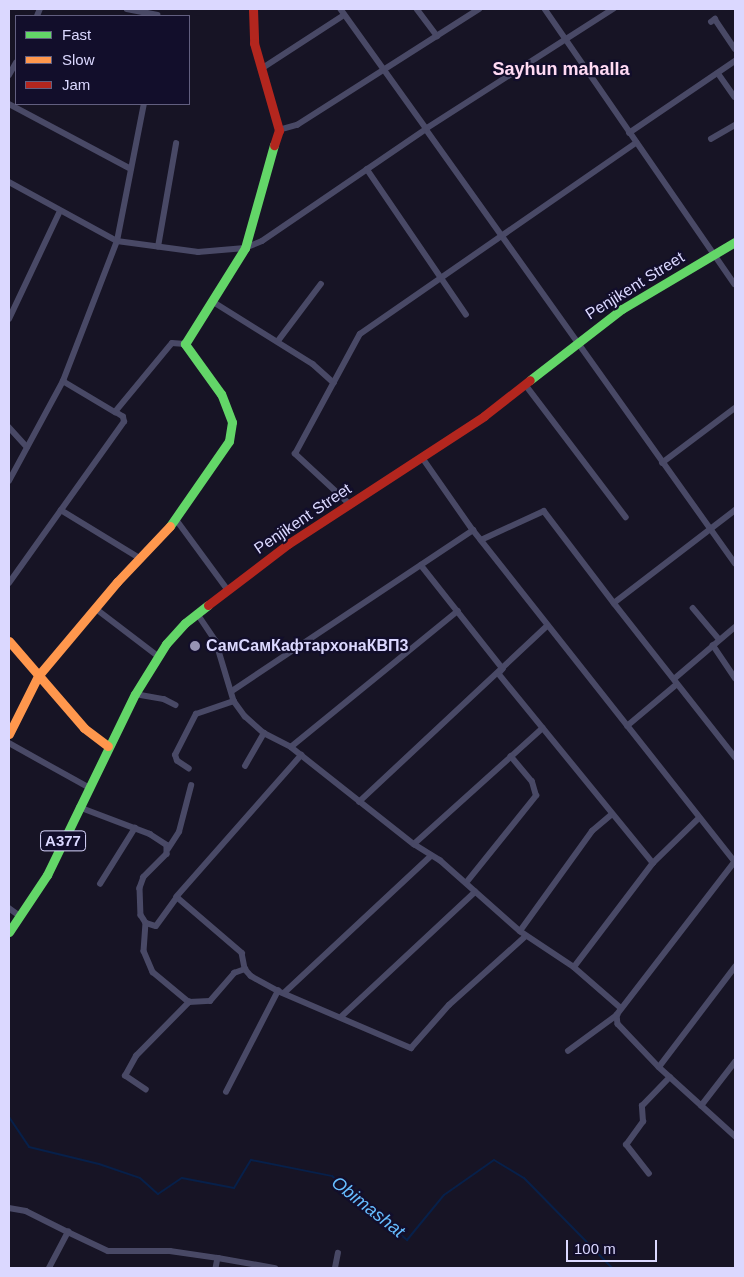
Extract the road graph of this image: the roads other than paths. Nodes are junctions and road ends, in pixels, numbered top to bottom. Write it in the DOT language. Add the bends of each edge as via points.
graph roads {
  1 [pos="127,9"];
  2 [pos="253,9"];
  3 [pos="340,9"];
  4 [pos="417,9"];
  5 [pos="479,9"];
  6 [pos="545,9"];
  7 [pos="614,9"];
  8 [pos="157,13"];
  9 [pos="344,15"];
  10 [pos="711,22"];
  11 [pos="436,36"];
  12 [pos="566,41"];
  13 [pos="735,50"];
  14 [pos="735,61"];
  15 [pos="384,69"];
  16 [pos="261,70"];
  17 [pos="718,72"];
  18 [pos="735,97"];
  19 [pos="9,104"];
  20 [pos="144,105"];
  21 [pos="735,125"];
  22 [pos="426,129"];
  23 [pos="279,130"];
  24 [pos="628,133"];
  25 [pos="711,139"];
  26 [pos="636,143"];
  27 [pos="176,144"];
  28 [pos="131,169"];
  29 [pos="367,169"];
  30 [pos="9,182"];
  31 [pos="60,211"];
  32 [pos="499,235"];
  33 [pos="117,241"];
  34 [pos="735,242"];
  35 [pos="158,247"];
  36 [pos="245,248"];
  37 [pos="714,255"];
  38 [pos="440,276"];
  39 [pos="321,284"];
  40 [pos="735,284"];
  41 [pos="212,301"];
  42 [pos="466,314"];
  43 [pos="9,319"];
  44 [pos="278,341"];
  45 [pos="576,342"];
  46 [pos="185,344"];
  47 [pos="62,381"];
  48 [pos="334,383"];
  49 [pos="525,384"];
  50 [pos="735,408"];
  51 [pos="115,412"];
  52 [pos="9,427"];
  53 [pos="27,446"];
  54 [pos="422,457"];
  55 [pos="662,463"];
  56 [pos="9,481"];
  57 [pos="350,505"];
  58 [pos="61,510"];
  59 [pos="735,510"];
  60 [pos="626,517"];
  61 [pos="176,519"];
  62 [pos="710,528"];
  63 [pos="474,530"];
  64 [pos="481,540"];
  65 [pos="138,558"];
  66 [pos="735,563"];
  67 [pos="421,565"];
  68 [pos="9,583"];
  69 [pos="228,590"];
  70 [pos="614,603"];
  71 [pos="96,608"];
  72 [pos="693,608"];
  73 [pos="458,611"];
  74 [pos="196,614"];
  75 [pos="547,626"];
  76 [pos="735,627"];
  77 [pos="719,639"];
  78 [pos="9,641"];
  79 [pos="713,645"];
  80 [pos="158,656"];
  81 [pos="503,669"];
  82 [pos="38,676"];
  83 [pos="735,678"];
  84 [pos="676,682"];
  85 [pos="232,690"];
  86 [pos="135,694"];
  87 [pos="234,701"];
  88 [pos="176,705"];
  89 [pos="627,726"];
  90 [pos="543,728"];
  91 [pos="264,733"];
  92 [pos="9,734"];
  93 [pos="9,743"];
  94 [pos="108,746"];
  95 [pos="291,747"];
  96 [pos="302,755"];
  97 [pos="512,757"];
  98 [pos="735,757"];
  99 [pos="245,766"];
  100 [pos="189,769"];
  101 [pos="191,786"];
  102 [pos="88,787"];
  103 [pos="358,802"];
  104 [pos="79,807"];
  105 [pos="612,814"];
  106 [pos="699,818"];
  107 [pos="135,828"];
  108 [pos="414,844"];
  109 [pos="168,849"];
  110 [pos="431,856"];
  111 [pos="735,862"];
  112 [pos="653,863"];
  113 [pos="466,883"];
  114 [pos="100,884"];
  115 [pos="475,892"];
  116 [pos="177,897"];
  117 [pos="9,908"];
  118 [pos="20,916"];
  119 [pos="146,923"];
  120 [pos="9,932"];
  121 [pos="520,932"];
  122 [pos="526,936"];
  123 [pos="574,967"];
  124 [pos="735,967"];
  125 [pos="245,969"];
  126 [pos="278,991"];
  127 [pos="284,993"];
  128 [pos="189,1002"];
  129 [pos="621,1008"];
  130 [pos="617,1015"];
  131 [pos="342,1016"];
  132 [pos="568,1051"];
  133 [pos="735,1062"];
  134 [pos="660,1067"];
  135 [pos="670,1077"];
  136 [pos="146,1090"];
  137 [pos="226,1092"];
  138 [pos="701,1106"];
  139 [pos="735,1136"];
  140 [pos="649,1174"];
  141 [pos="9,1208"];
  142 [pos="68,1232"];
  143 [pos="338,1252"];
  144 [pos="218,1258"];
  145 [pos="49,1268"];
  146 [pos="216,1268"];
  147 [pos="275,1268"];
  148 [pos="335,1268"];
  1 -- 8 [label="street"];
  2 -- 16 [label="main road" via="254,43"];
  3 -- 9 [label="street"];
  4 -- 11 [label="street"];
  5 -- 11 [label="street"];
  6 -- 12 [label="street"];
  7 -- 12 [label="street"];
  9 -- 15 [label="street"];
  9 -- 16 [label="street"];
  10 -- 13 [label="street" via="715,19"];
  11 -- 15 [label="street"];
  12 -- 22 [label="street"];
  12 -- 24 [label="street"];
  14 -- 17 [label="street"];
  15 -- 22 [label="street"];
  15 -- 23 [label="street" via="297,125"];
  16 -- 23 [label="main road"];
  17 -- 18 [label="street"];
  17 -- 24 [label="street"];
  19 -- 28 [label="street"];
  20 -- 28 [label="street"];
  21 -- 25 [label="street"];
  22 -- 29 [label="street"];
  22 -- 32 [label="street"];
  23 -- 36 [label="main road"];
  24 -- 26 [label="street"];
  26 -- 32 [label="street"];
  26 -- 37 [label="street"];
  27 -- 35 [label="street"];
  28 -- 33 [label="street"];
  29 -- 36 [label="street" via="262,241"];
  29 -- 38 [label="street"];
  30 -- 31 [label="street"];
  31 -- 33 [label="street"];
  31 -- 43 [label="street"];
  32 -- 38 [label="street"];
  32 -- 45 [label="street"];
  33 -- 35 [label="street"];
  33 -- 47 [label="street"];
  34 -- 37 [label="main road, Penjikent Street"];
  35 -- 36 [label="street" via="198,252"];
  36 -- 41 [label="main road"];
  37 -- 40 [label="street"];
  37 -- 45 [label="main road, Penjikent Street" via="622,309"];
  38 -- 42 [label="street"];
  38 -- 48 [label="street" via="360,334"];
  39 -- 44 [label="street"];
  41 -- 44 [label="street"];
  41 -- 46 [label="main road"];
  44 -- 48 [label="street" via="313,364"];
  45 -- 49 [label="main road, Penjikent Street"];
  45 -- 55 [label="street"];
  46 -- 51 [label="street" via="172,343"];
  46 -- 61 [label="main road" via="221,394 233,431 230,441"];
  47 -- 51 [label="street"];
  47 -- 53 [label="street"];
  48 -- 57 [label="street" via="294,454"];
  49 -- 54 [label="main road, Penjikent Street"];
  49 -- 60 [label="street"];
  50 -- 55 [label="street"];
  51 -- 58 [label="street" via="124,422"];
  52 -- 53 [label="street"];
  53 -- 56 [label="street"];
  54 -- 57 [label="main road, Penjikent Street"];
  54 -- 63 [label="street"];
  55 -- 62 [label="street"];
  57 -- 69 [label="main road, Penjikent Street" via="288,544"];
  58 -- 65 [label="street"];
  58 -- 68 [label="street"];
  59 -- 62 [label="street"];
  61 -- 65 [label="main road"];
  61 -- 69 [label="street"];
  62 -- 66 [label="street"];
  62 -- 70 [label="street"];
  63 -- 64 [label="street"];
  63 -- 67 [label="street"];
  64 -- 70 [label="street" via="544,511"];
  64 -- 75 [label="street"];
  65 -- 71 [label="main road"];
  67 -- 73 [label="street"];
  67 -- 85 [label="street"];
  69 -- 74 [label="main road, Penjikent Street"];
  70 -- 84 [label="street"];
  71 -- 80 [label="street"];
  71 -- 82 [label="main road"];
  72 -- 77 [label="street"];
  73 -- 81 [label="street"];
  73 -- 95 [label="street"];
  74 -- 80 [label="main road, Penjikent Street" via="176,632"];
  74 -- 85 [label="street" via="216,641"];
  75 -- 81 [label="street"];
  75 -- 89 [label="street"];
  76 -- 77 [label="street"];
  77 -- 79 [label="street"];
  78 -- 82 [label="main road"];
  79 -- 83 [label="street"];
  79 -- 84 [label="street"];
  80 -- 86 [label="main road, Penjikent Street"];
  81 -- 90 [label="street" via="499,674"];
  81 -- 103 [label="street"];
  82 -- 92 [label="main road"];
  82 -- 94 [label="main road" via="84,728"];
  84 -- 89 [label="street"];
  84 -- 98 [label="street"];
  85 -- 87 [label="street"];
  86 -- 88 [label="street" via="164,699"];
  86 -- 94 [label="main road, Penjikent Street"];
  87 -- 91 [label="street"];
  87 -- 100 [label="street" via="196,714 175,755 177,761"];
  89 -- 106 [label="street"];
  90 -- 97 [label="street"];
  90 -- 105 [label="street"];
  91 -- 95 [label="street"];
  91 -- 99 [label="street"];
  93 -- 102 [label="street"];
  94 -- 102 [label="main road, Penjikent Street / A377"];
  95 -- 96 [label="street"];
  96 -- 103 [label="street"];
  96 -- 116 [label="street"];
  97 -- 108 [label="street"];
  97 -- 113 [label="street" via="532,782 536,796"];
  101 -- 109 [label="street" via="179,832"];
  102 -- 104 [label="main road, Penjikent Street / A377"];
  103 -- 108 [label="street"];
  104 -- 107 [label="street"];
  104 -- 118 [label="main road, Penjikent Street / A377" via="47,875"];
  105 -- 112 [label="street"];
  105 -- 121 [label="street" via="592,831"];
  106 -- 111 [label="street"];
  106 -- 112 [label="street"];
  107 -- 109 [label="street" via="166,843"];
  107 -- 114 [label="street"];
  108 -- 110 [label="street"];
  109 -- 119 [label="street" via="144,877 140,888 141,915"];
  110 -- 113 [label="street"];
  110 -- 127 [label="street"];
  111 -- 129 [label="street"];
  112 -- 123 [label="street"];
  113 -- 115 [label="street"];
  115 -- 121 [label="street"];
  115 -- 131 [label="street"];
  116 -- 119 [label="street" via="156,926"];
  116 -- 125 [label="street" via="242,953"];
  117 -- 118 [label="street"];
  118 -- 120 [label="main road, Penjikent Street / A377"];
  119 -- 128 [label="street" via="144,950 154,972"];
  121 -- 122 [label="street"];
  122 -- 123 [label="street"];
  122 -- 131 [label="street" via="449,1005 411,1048"];
  123 -- 129 [label="street"];
  124 -- 134 [label="street"];
  125 -- 126 [label="street"];
  125 -- 128 [label="street" via="234,973 210,1001"];
  126 -- 127 [label="street"];
  126 -- 137 [label="street"];
  127 -- 131 [label="street"];
  128 -- 136 [label="street" via="136,1056 128,1069 126,1078"];
  129 -- 130 [label="street"];
  130 -- 132 [label="street"];
  130 -- 134 [label="street" via="618,1024"];
  133 -- 138 [label="street"];
  134 -- 135 [label="street"];
  135 -- 138 [label="street"];
  135 -- 140 [label="street" via="642,1106 643,1122 626,1145"];
  138 -- 139 [label="street"];
  141 -- 142 [label="street" via="26,1211"];
  142 -- 144 [label="street" via="108,1251 170,1250"];
  142 -- 145 [label="street"];
  143 -- 148 [label="street"];
  144 -- 146 [label="street"];
  144 -- 147 [label="street"];
}
